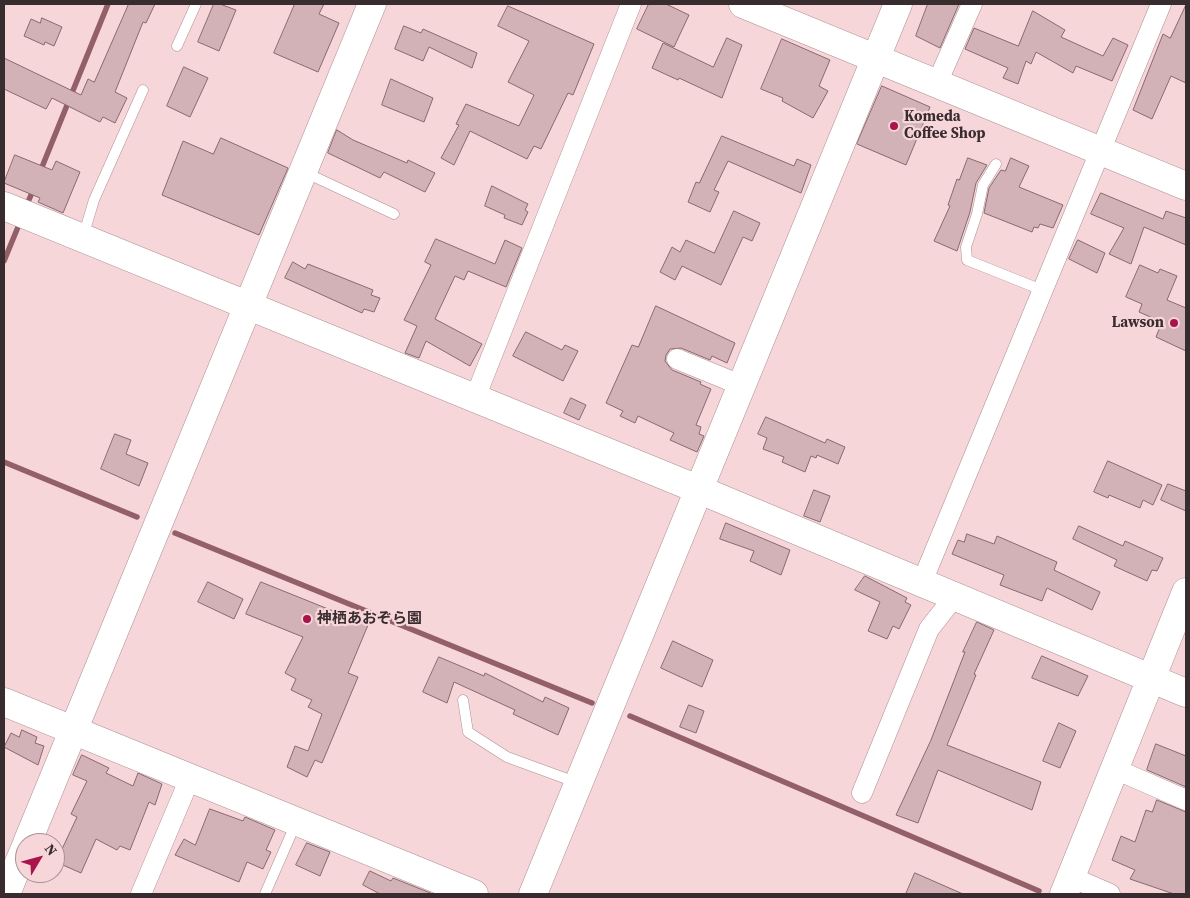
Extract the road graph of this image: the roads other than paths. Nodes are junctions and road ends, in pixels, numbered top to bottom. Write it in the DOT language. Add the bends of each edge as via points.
graph roads {
  1 [pos="196,4"];
  2 [pos="372,4"];
  3 [pos="631,4"];
  4 [pos="743,4"];
  5 [pos="898,4"];
  6 [pos="972,4"];
  7 [pos="1162,4"];
  8 [pos="177,46"];
  9 [pos="876,58"];
  10 [pos="937,83"];
  11 [pos="143,90"];
  12 [pos="1101,151"];
  13 [pos="996,164"];
  14 [pos="303,172"];
  15 [pos="1186,186"];
  16 [pos="4,206"];
  17 [pos="394,214"];
  18 [pos="83,238"];
  19 [pos="1042,290"];
  20 [pos="248,306"];
  21 [pos="677,359"];
  22 [pos="742,386"];
  23 [pos="475,398"];
  24 [pos="700,490"];
  25 [pos="922,582"];
  26 [pos="1186,592"];
  27 [pos="955,596"];
  28 [pos="1151,679"];
  29 [pos="1186,693"];
  30 [pos="463,700"];
  31 [pos="4,702"];
  32 [pos="74,731"];
  33 [pos="1115,769"];
  34 [pos="190,778"];
  35 [pos="579,783"];
  36 [pos="862,793"];
  37 [pos="1186,800"];
  38 [pos="297,822"];
  39 [pos="31,833"];
  40 [pos="15,872"];
  41 [pos="1068,886"];
  42 [pos="6,894"];
  43 [pos="141,894"];
  44 [pos="266,894"];
  45 [pos="474,894"];
  46 [pos="533,894"];
  47 [pos="1110,894"];
  1 -- 8 [label="lane"];
  2 -- 14 [label="street"];
  3 -- 23 [label="street"];
  4 -- 9 [label="street"];
  5 -- 9 [label="street"];
  6 -- 10 [label="street"];
  7 -- 12 [label="street"];
  9 -- 10 [label="street"];
  9 -- 22 [label="street"];
  10 -- 12 [label="street"];
  11 -- 18 [label="lane" via="94,200"];
  12 -- 15 [label="street"];
  12 -- 19 [label="street"];
  13 -- 19 [label="lane" via="983,185 966,246 967,260"];
  14 -- 17 [label="lane"];
  14 -- 20 [label="street"];
  16 -- 18 [label="street"];
  18 -- 20 [label="street"];
  19 -- 25 [label="street"];
  20 -- 23 [label="street"];
  20 -- 32 [label="street"];
  21 -- 22 [label="street"];
  22 -- 24 [label="street"];
  23 -- 24 [label="street"];
  24 -- 25 [label="street"];
  24 -- 35 [label="street"];
  25 -- 27 [label="street"];
  26 -- 28 [label="street"];
  27 -- 28 [label="street"];
  27 -- 36 [label="street" via="929,629"];
  28 -- 29 [label="street"];
  28 -- 33 [label="street"];
  30 -- 35 [label="lane" via="468,732 507,757"];
  31 -- 32 [label="street"];
  32 -- 34 [label="street"];
  32 -- 39 [label="street"];
  33 -- 37 [label="street"];
  33 -- 41 [label="street"];
  34 -- 38 [label="street"];
  34 -- 43 [label="street"];
  35 -- 46 [label="street"];
  38 -- 44 [label="lane"];
  38 -- 45 [label="street"];
  40 -- 42 [label="street"];
  41 -- 47 [label="street"];
}
